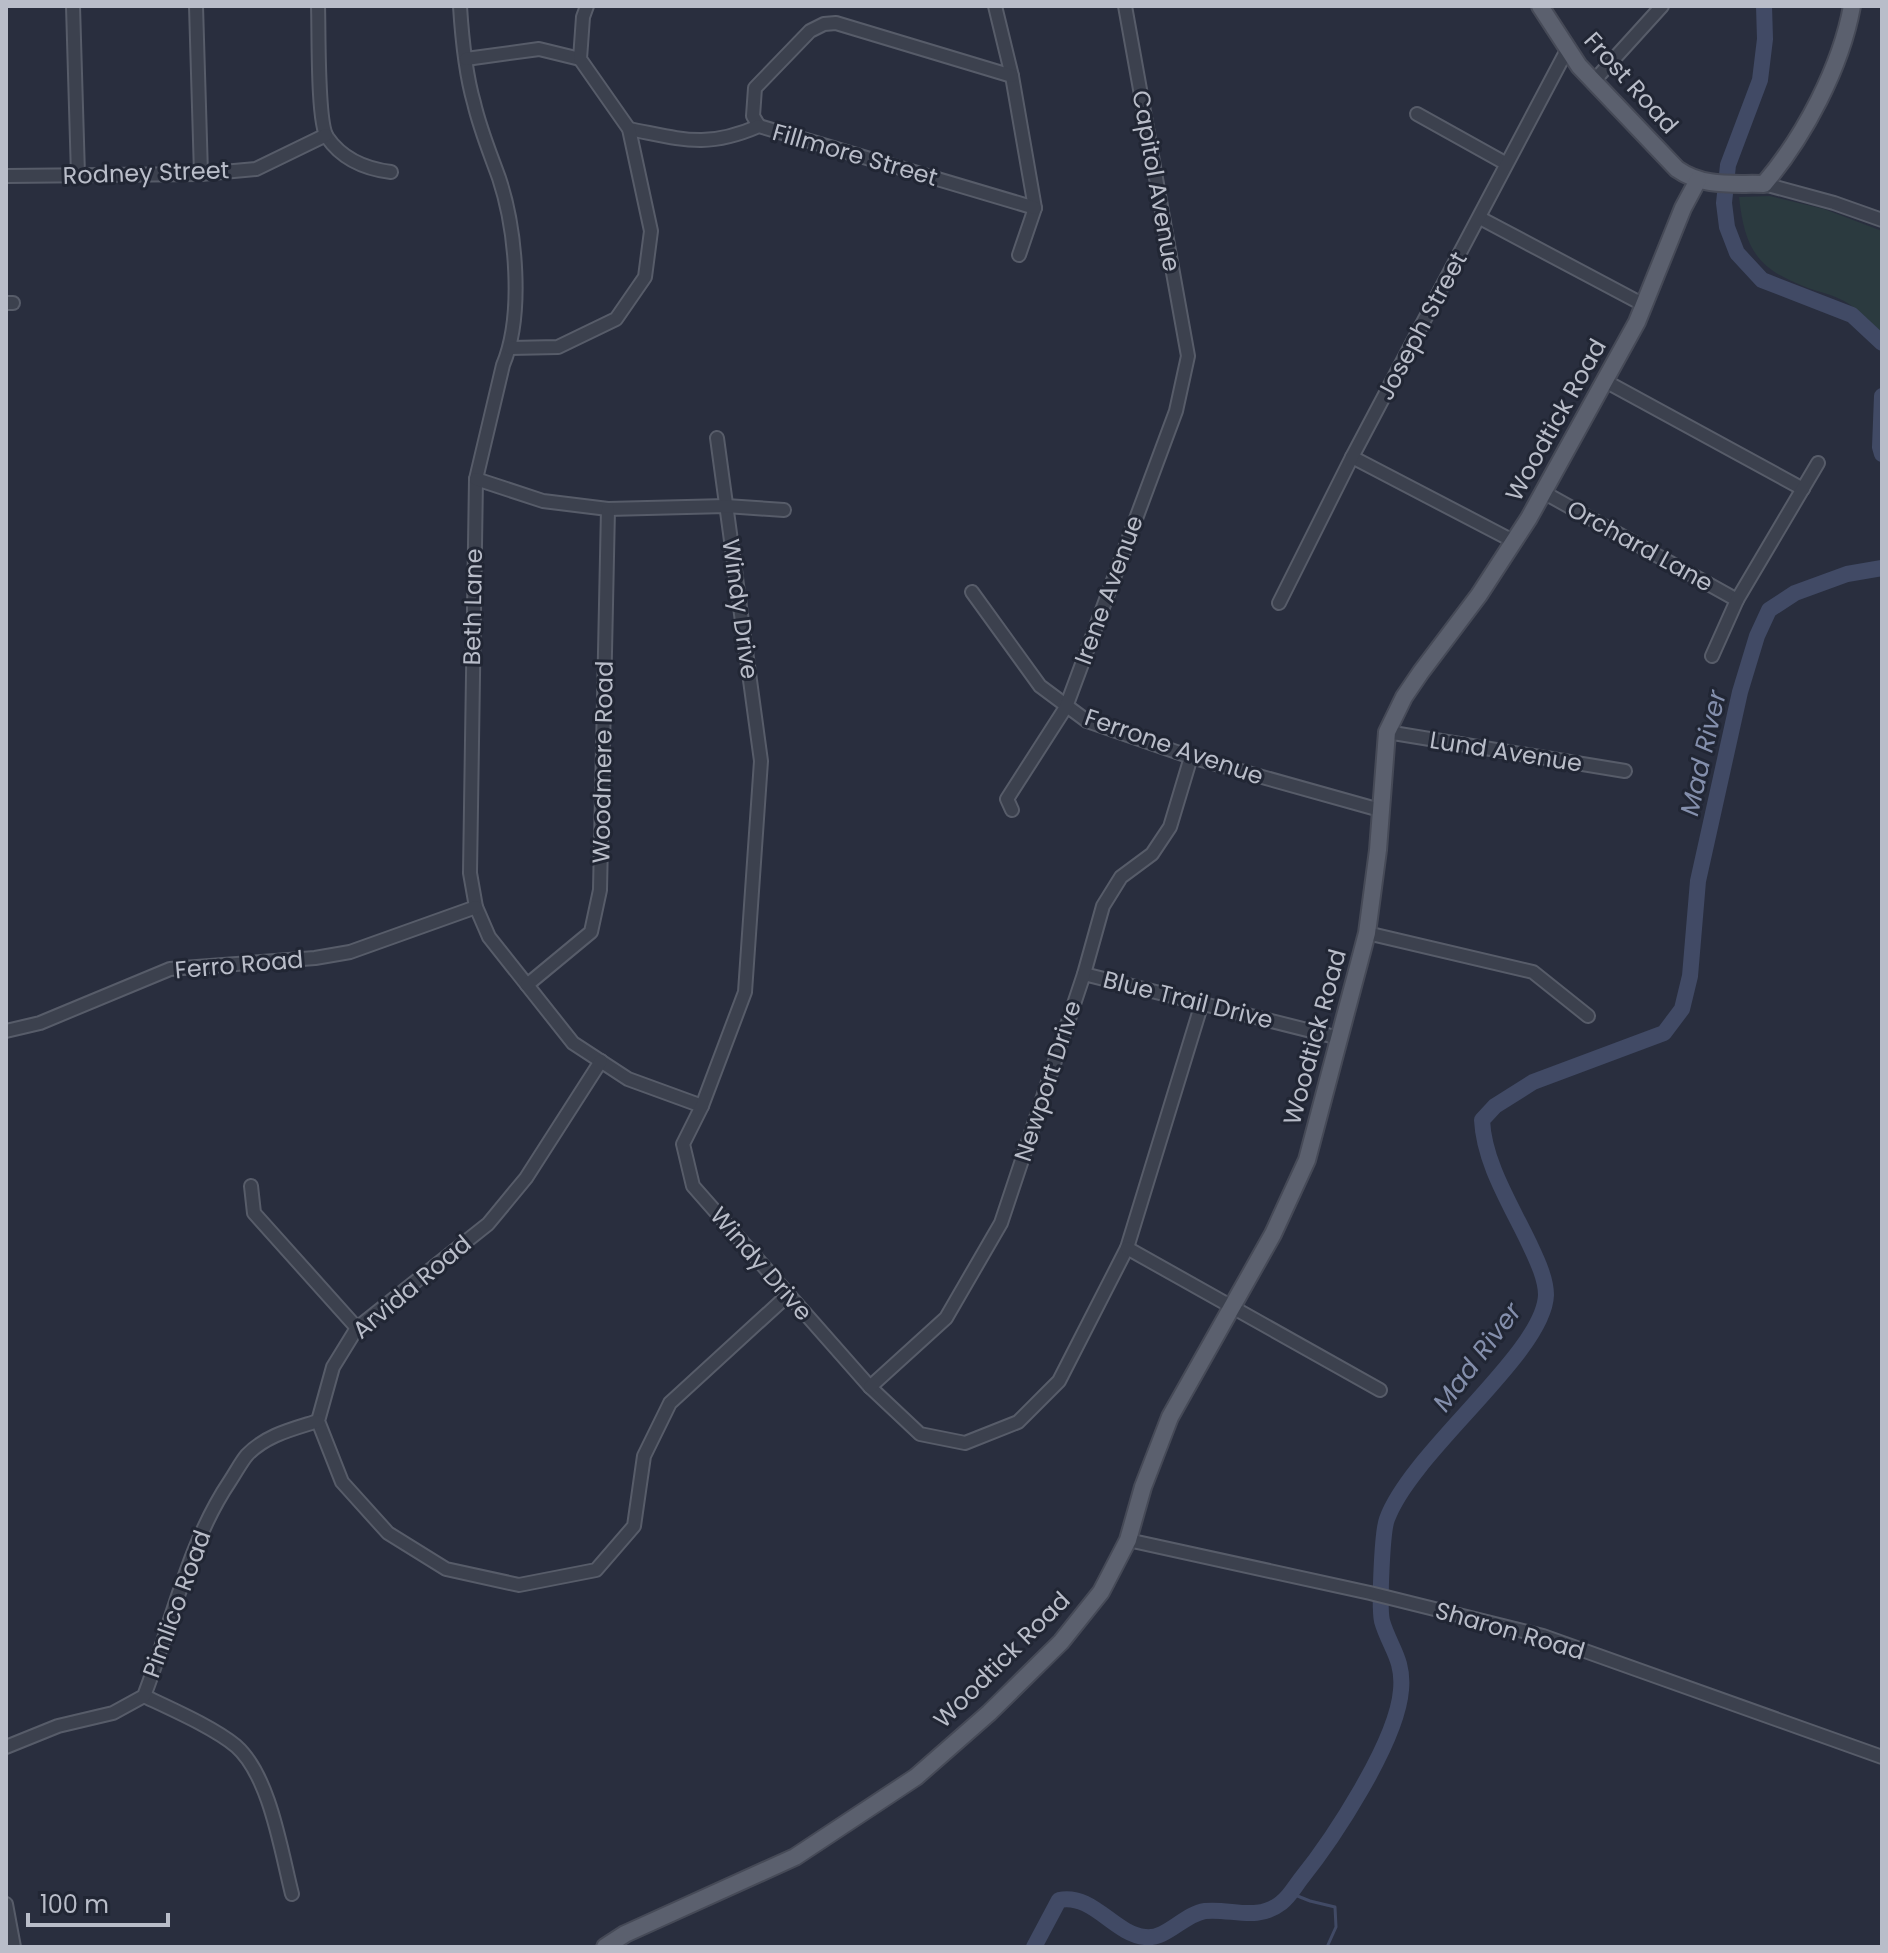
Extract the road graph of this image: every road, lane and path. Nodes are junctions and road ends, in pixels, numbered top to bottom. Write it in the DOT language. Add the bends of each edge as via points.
graph roads {
  1 [pos="73,6"];
  2 [pos="196,6"];
  3 [pos="318,6"];
  4 [pos="460,6"];
  5 [pos="587,6"];
  6 [pos="995,6"];
  7 [pos="1125,6"];
  8 [pos="1540,6"];
  9 [pos="1662,6"];
  10 [pos="1852,6"];
  11 [pos="1567,50"];
  12 [pos="466,59"];
  13 [pos="580,59"];
  14 [pos="1012,76"];
  15 [pos="1593,82"];
  16 [pos="1417,114"];
  17 [pos="759,126"];
  18 [pos="629,129"];
  19 [pos="326,135"];
  20 [pos="1505,163"];
  21 [pos="391,172"];
  22 [pos="201,174"];
  23 [pos="78,175"];
  24 [pos="6,176"];
  25 [pos="1698,180"];
  26 [pos="1764,184"];
  27 [pos="1035,208"];
  28 [pos="1480,218"];
  29 [pos="1882,220"];
  30 [pos="1019,255"];
  31 [pos="1644,305"];
  32 [pos="510,348"];
  33 [pos="1188,356"];
  34 [pos="1605,381"];
  35 [pos="717,438"];
  36 [pos="1352,457"];
  37 [pos="1818,463"];
  38 [pos="476,479"];
  39 [pos="1803,489"];
  40 [pos="1543,492"];
  41 [pos="726,506"];
  42 [pos="608,509"];
  43 [pos="784,510"];
  44 [pos="1515,542"];
  45 [pos="972,592"];
  46 [pos="1737,600"];
  47 [pos="1279,603"];
  48 [pos="1712,656"];
  49 [pos="1066,707"];
  50 [pos="1387,732"];
  51 [pos="1191,757"];
  52 [pos="1625,771"];
  53 [pos="1012,810"];
  54 [pos="1380,810"];
  55 [pos="476,907"];
  56 [pos="1367,933"];
  57 [pos="1084,974"];
  58 [pos="527,985"];
  59 [pos="1202,1003"];
  60 [pos="1588,1016"];
  61 [pos="6,1031"];
  62 [pos="1339,1038"];
  63 [pos="601,1061"];
  64 [pos="702,1106"];
  65 [pos="251,1186"];
  66 [pos="1127,1248"];
  67 [pos="788,1295"];
  68 [pos="1232,1306"];
  69 [pos="357,1328"];
  70 [pos="870,1387"];
  71 [pos="1380,1390"];
  72 [pos="318,1421"];
  73 [pos="1128,1540"];
  74 [pos="144,1696"];
  75 [pos="6,1747"];
  76 [pos="1882,1757"];
  77 [pos="292,1894"];
  78 [pos="6,1904"];
  79 [pos="14,1947"];
  80 [pos="605,1947"];
  1 -- 23 [label="street"];
  2 -- 22 [label="street"];
  3 -- 19 [label="street"];
  4 -- 12 [label="street, Beth Lane"];
  5 -- 13 [label="street"];
  6 -- 14 [label="street"];
  7 -- 33 [label="street, Capitol Avenue"];
  8 -- 11 [label="main road, Frost Road"];
  9 -- 15 [label="street"];
  10 -- 26 [label="main road" via="1829,75 1789,152"];
  11 -- 15 [label="main road, Frost Road"];
  11 -- 20 [label="street, Joseph Street"];
  12 -- 13 [label="street" via="539,49"];
  12 -- 32 [label="street, Beth Lane" via="513,246"];
  13 -- 18 [label="street"];
  14 -- 17 [label="street" via="836,23 824,24 793,47 755,88 753,116"];
  14 -- 27 [label="street"];
  15 -- 25 [label="main road, Frost Road" via="1677,169"];
  16 -- 20 [label="street"];
  17 -- 18 [label="street, Fillmore Street" via="702,142"];
  17 -- 27 [label="street, Fillmore Street"];
  18 -- 32 [label="street" via="651,231 645,277 616,319 558,347"];
  19 -- 21 [label="street" via="351,161"];
  19 -- 22 [label="street, Rodney Street" via="256,169"];
  20 -- 28 [label="street, Joseph Street"];
  22 -- 23 [label="street, Rodney Street"];
  23 -- 24 [label="street, Rodney Street"];
  25 -- 26 [label="main road"];
  25 -- 31 [label="main road, Woodtick Road"];
  26 -- 29 [label="street"];
  27 -- 30 [label="street"];
  28 -- 31 [label="street"];
  28 -- 36 [label="street, Joseph Street"];
  31 -- 34 [label="main road, Woodtick Road"];
  32 -- 38 [label="street, Beth Lane"];
  33 -- 49 [label="street, Irene Avenue" via="1176,411"];
  34 -- 39 [label="street"];
  34 -- 40 [label="main road, Woodtick Road"];
  35 -- 41 [label="street, Windy Drive"];
  36 -- 44 [label="street"];
  36 -- 47 [label="street, Joseph Street"];
  37 -- 39 [label="street"];
  38 -- 42 [label="street" via="543,501"];
  38 -- 55 [label="street, Beth Lane" via="470,873"];
  39 -- 46 [label="street"];
  40 -- 44 [label="main road, Woodtick Road"];
  40 -- 46 [label="street, Orchard Lane"];
  41 -- 42 [label="street"];
  41 -- 43 [label="street"];
  41 -- 64 [label="street, Windy Drive" via="761,761 745,992"];
  42 -- 58 [label="street, Woodmere Road" via="600,890 591,932"];
  44 -- 50 [label="main road, Woodtick Road" via="1404,697"];
  45 -- 49 [label="street, Ferrone Avenue" via="1040,686"];
  46 -- 48 [label="street"];
  49 -- 51 [label="street, Ferrone Avenue" via="1087,721"];
  49 -- 53 [label="street, Irene Avenue" via="1007,799"];
  50 -- 52 [label="street, Lund Avenue"];
  50 -- 54 [label="main road, Woodtick Road"];
  51 -- 54 [label="street, Ferrone Avenue"];
  51 -- 57 [label="street, Newport Drive" via="1170,827 1152,854 1121,877 1103,906"];
  54 -- 56 [label="main road, Woodtick Road"];
  55 -- 58 [label="street, Beth Lane" via="489,937"];
  55 -- 61 [label="street, Ferro Road" via="350,952 170,969 40,1023"];
  56 -- 60 [label="street" via="1533,972"];
  56 -- 62 [label="main road, Woodtick Road"];
  57 -- 59 [label="street, Blue Trail Drive"];
  57 -- 70 [label="street, Newport Drive" via="1001,1223 946,1318"];
  58 -- 63 [label="street, Beth Lane" via="573,1043"];
  59 -- 62 [label="street, Blue Trail Drive"];
  59 -- 66 [label="street, Windy Drive"];
  62 -- 68 [label="main road, Woodtick Road" via="1307,1160"];
  63 -- 64 [label="street, Beth Lane" via="628,1079"];
  63 -- 69 [label="street, Arvida Road" via="526,1178 488,1224"];
  64 -- 67 [label="street, Windy Drive" via="683,1144 693,1186"];
  65 -- 69 [label="street" via="254,1213"];
  66 -- 68 [label="street"];
  66 -- 70 [label="street, Windy Drive" via="1059,1381 1018,1422 965,1443 920,1434"];
  67 -- 70 [label="street, Windy Drive"];
  67 -- 72 [label="street" via="670,1403 644,1456 634,1526 596,1570 519,1585 446,1569 388,1533 342,1482"];
  68 -- 71 [label="street"];
  68 -- 73 [label="main road, Woodtick Road" via="1170,1417"];
  69 -- 72 [label="street, Arvida Road" via="333,1367"];
  72 -- 74 [label="street, Pimlico Road" via="277,1433 248,1455 219,1497 194,1549"];
  73 -- 76 [label="street, Sharon Road" via="1543,1636"];
  73 -- 80 [label="main road, Woodtick Road" via="1101,1592 1061,1642 916,1777 795,1857"];
  74 -- 75 [label="street, Pimlico Road" via="113,1713 58,1726"];
  74 -- 77 [label="street" via="236,1746 253,1766"];
  78 -- 79 [label="street"];
}
